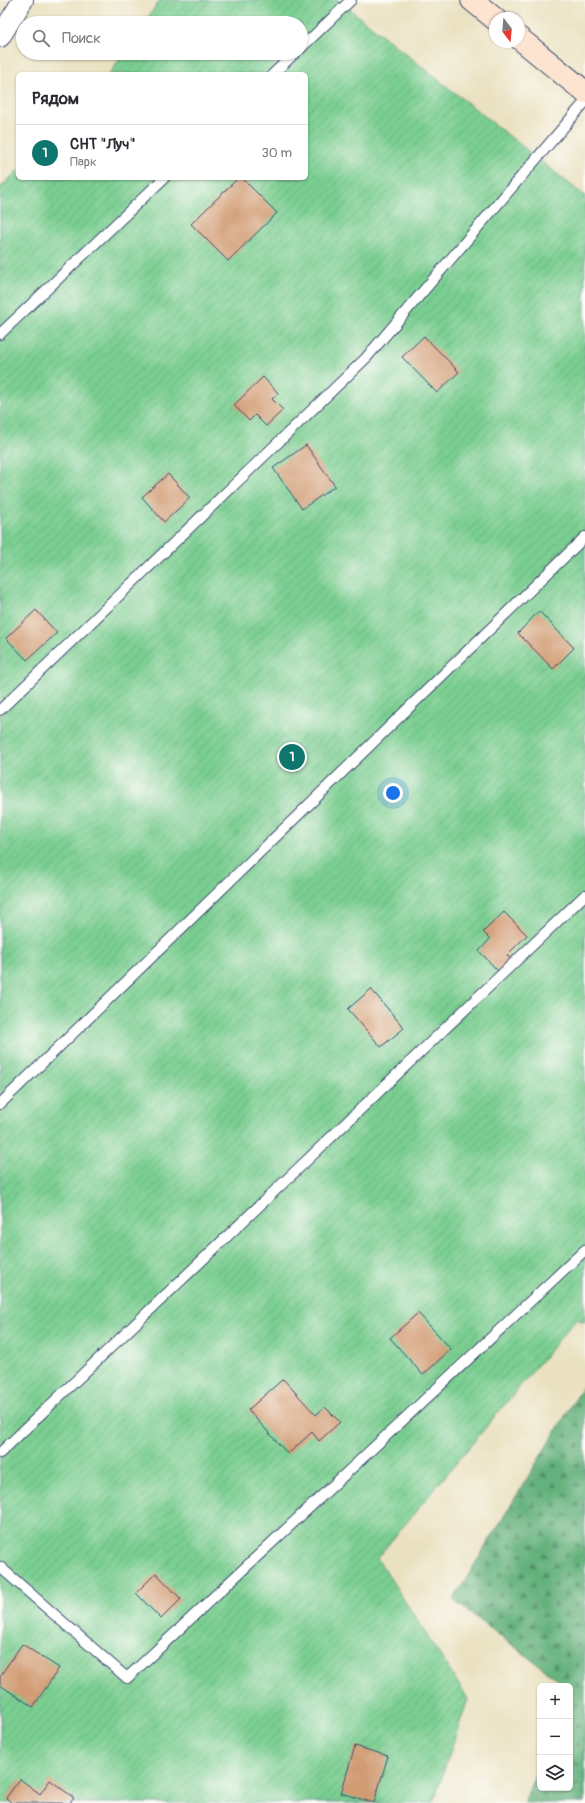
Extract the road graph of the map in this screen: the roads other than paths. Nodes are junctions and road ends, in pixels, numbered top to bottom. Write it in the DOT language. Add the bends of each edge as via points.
graph roads {
  1 [pos="23,0"];
  2 [pos="351,0"];
  3 [pos="472,0"];
  4 [pos="489,13"];
  5 [pos="0,37"];
  6 [pos="308,41"];
  7 [pos="525,43"];
  8 [pos="288,60"];
  9 [pos="275,72"];
  10 [pos="585,92"];
  11 [pos="585,102"];
  12 [pos="162,180"];
  13 [pos="0,334"];
  14 [pos="585,537"];
  15 [pos="0,710"];
  16 [pos="585,895"];
  17 [pos="0,1104"];
  18 [pos="585,1250"];
  19 [pos="0,1453"];
  20 [pos="0,1567"];
  1 -- 5 [label="street"];
  2 -- 6 [label="lane"];
  3 -- 4 [label="street"];
  7 -- 10 [label="street"];
  8 -- 9 [label="lane"];
  11 -- 15 [label="lane" via="366,358"];
  12 -- 13 [label="lane"];
  14 -- 17 [label="lane"];
  16 -- 19 [label="lane"];
  18 -- 20 [label="lane" via="127,1678"];
}
